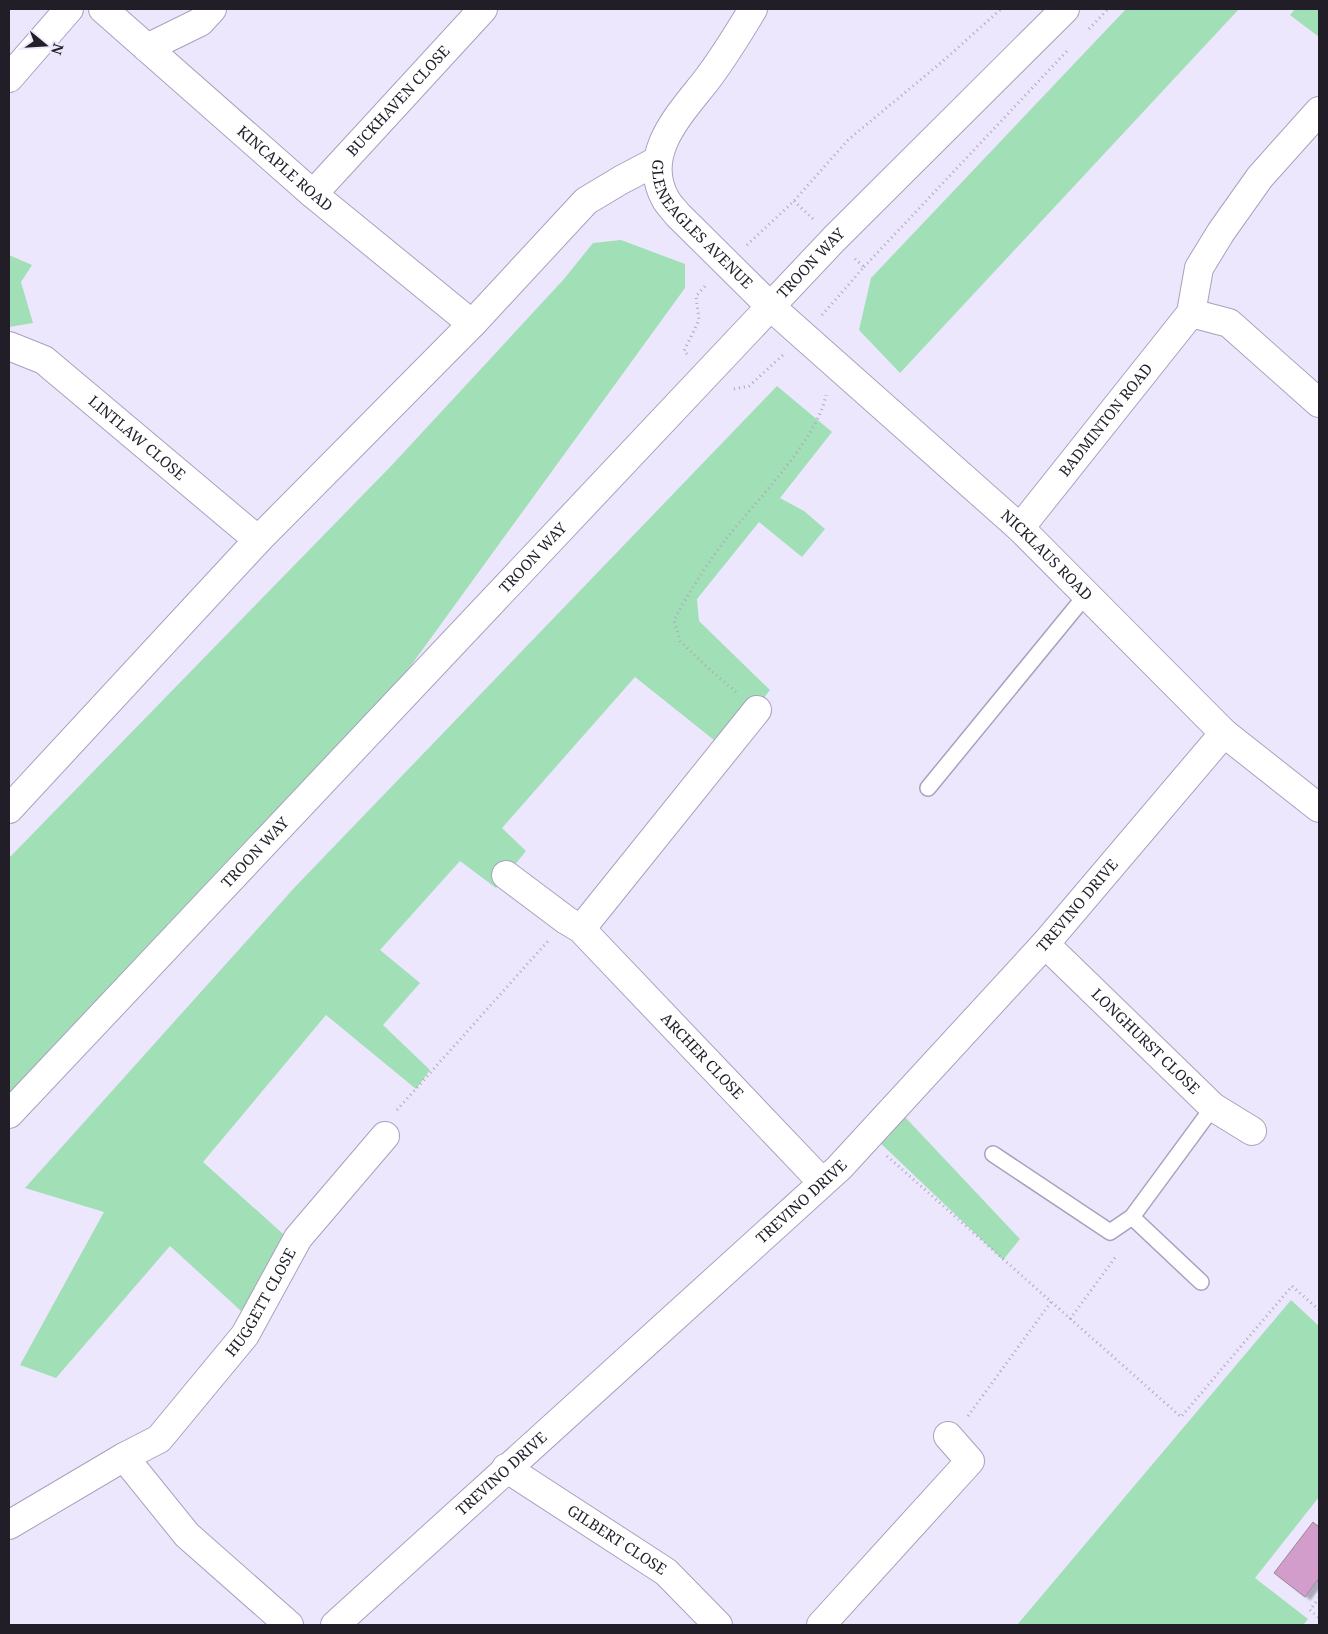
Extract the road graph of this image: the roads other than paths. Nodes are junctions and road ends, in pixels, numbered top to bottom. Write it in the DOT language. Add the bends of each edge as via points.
graph roads {
  1 [pos="69,9"];
  2 [pos="102,9"];
  3 [pos="212,9"];
  4 [pos="483,9"];
  5 [pos="753,9"];
  6 [pos="1064,9"];
  7 [pos="146,48"];
  8 [pos="9,78"];
  9 [pos="1317,118"];
  10 [pos="658,161"];
  11 [pos="313,194"];
  12 [pos="771,307"];
  13 [pos="1191,313"];
  14 [pos="472,324"];
  15 [pos="9,346"];
  16 [pos="1319,403"];
  17 [pos="1020,528"];
  18 [pos="258,540"];
  19 [pos="1086,595"];
  20 [pos="757,710"];
  21 [pos="1224,732"];
  22 [pos="928,788"];
  23 [pos="1319,808"];
  24 [pos="9,809"];
  25 [pos="506,875"];
  26 [pos="574,925"];
  27 [pos="1046,944"];
  28 [pos="1213,1107"];
  29 [pos="9,1114"];
  30 [pos="1252,1131"];
  31 [pos="385,1136"];
  32 [pos="993,1154"];
  33 [pos="822,1182"];
  34 [pos="1132,1217"];
  35 [pos="1201,1282"];
  36 [pos="948,1436"];
  37 [pos="124,1457"];
  38 [pos="506,1468"];
  39 [pos="9,1525"];
  40 [pos="289,1625"];
  41 [pos="334,1625"];
  42 [pos="718,1625"];
  43 [pos="821,1625"];
  1 -- 8 [label="main road"];
  2 -- 7 [label="main road, KINCAPLE ROAD"];
  3 -- 7 [label="main road" via="200,22"];
  4 -- 11 [label="main road, BUCKHAVEN CLOSE"];
  5 -- 10 [label="main road, GLENEAGLES AVENUE" via="705,82 678,114 664,139"];
  6 -- 12 [label="main road, TROON WAY" via="834,239"];
  7 -- 11 [label="main road, KINCAPLE ROAD"];
  9 -- 13 [label="main road, BADMINTON ROAD" via="1260,177 1221,232 1199,268"];
  10 -- 12 [label="main road, GLENEAGLES AVENUE" via="659,182 666,200"];
  10 -- 14 [label="main road" via="586,201"];
  11 -- 14 [label="main road, KINCAPLE ROAD"];
  12 -- 17 [label="main road, NICKLAUS ROAD"];
  12 -- 29 [label="main road, TROON WAY"];
  13 -- 16 [label="main road" via="1229,323"];
  13 -- 17 [label="main road, BADMINTON ROAD"];
  14 -- 18 [label="main road"];
  15 -- 18 [label="main road, LINTLAW CLOSE" via="44,360"];
  17 -- 19 [label="main road, NICKLAUS ROAD"];
  18 -- 24 [label="main road"];
  19 -- 21 [label="main road, NICKLAUS ROAD"];
  19 -- 22 [label="lane"];
  20 -- 26 [label="main road"];
  21 -- 23 [label="main road, NICKLAUS ROAD"];
  21 -- 27 [label="main road, TREVINO DRIVE"];
  25 -- 26 [label="main road, ARCHER CLOSE"];
  26 -- 33 [label="main road, ARCHER CLOSE"];
  27 -- 28 [label="main road, LONGHURST CLOSE"];
  27 -- 33 [label="main road, TREVINO DRIVE"];
  28 -- 30 [label="main road, LONGHURST CLOSE"];
  28 -- 34 [label="lane"];
  31 -- 37 [label="main road, HUGGETT CLOSE" via="298,1238 245,1335 160,1439"];
  32 -- 34 [label="lane" via="1110,1232"];
  33 -- 38 [label="main road, TREVINO DRIVE"];
  34 -- 35 [label="lane"];
  36 -- 43 [label="main road" via="970,1461"];
  37 -- 39 [label="main road, HUGGETT CLOSE"];
  37 -- 40 [label="main road" via="187,1535"];
  38 -- 41 [label="main road, TREVINO DRIVE"];
  38 -- 42 [label="main road, GILBERT CLOSE" via="666,1572"];
}
